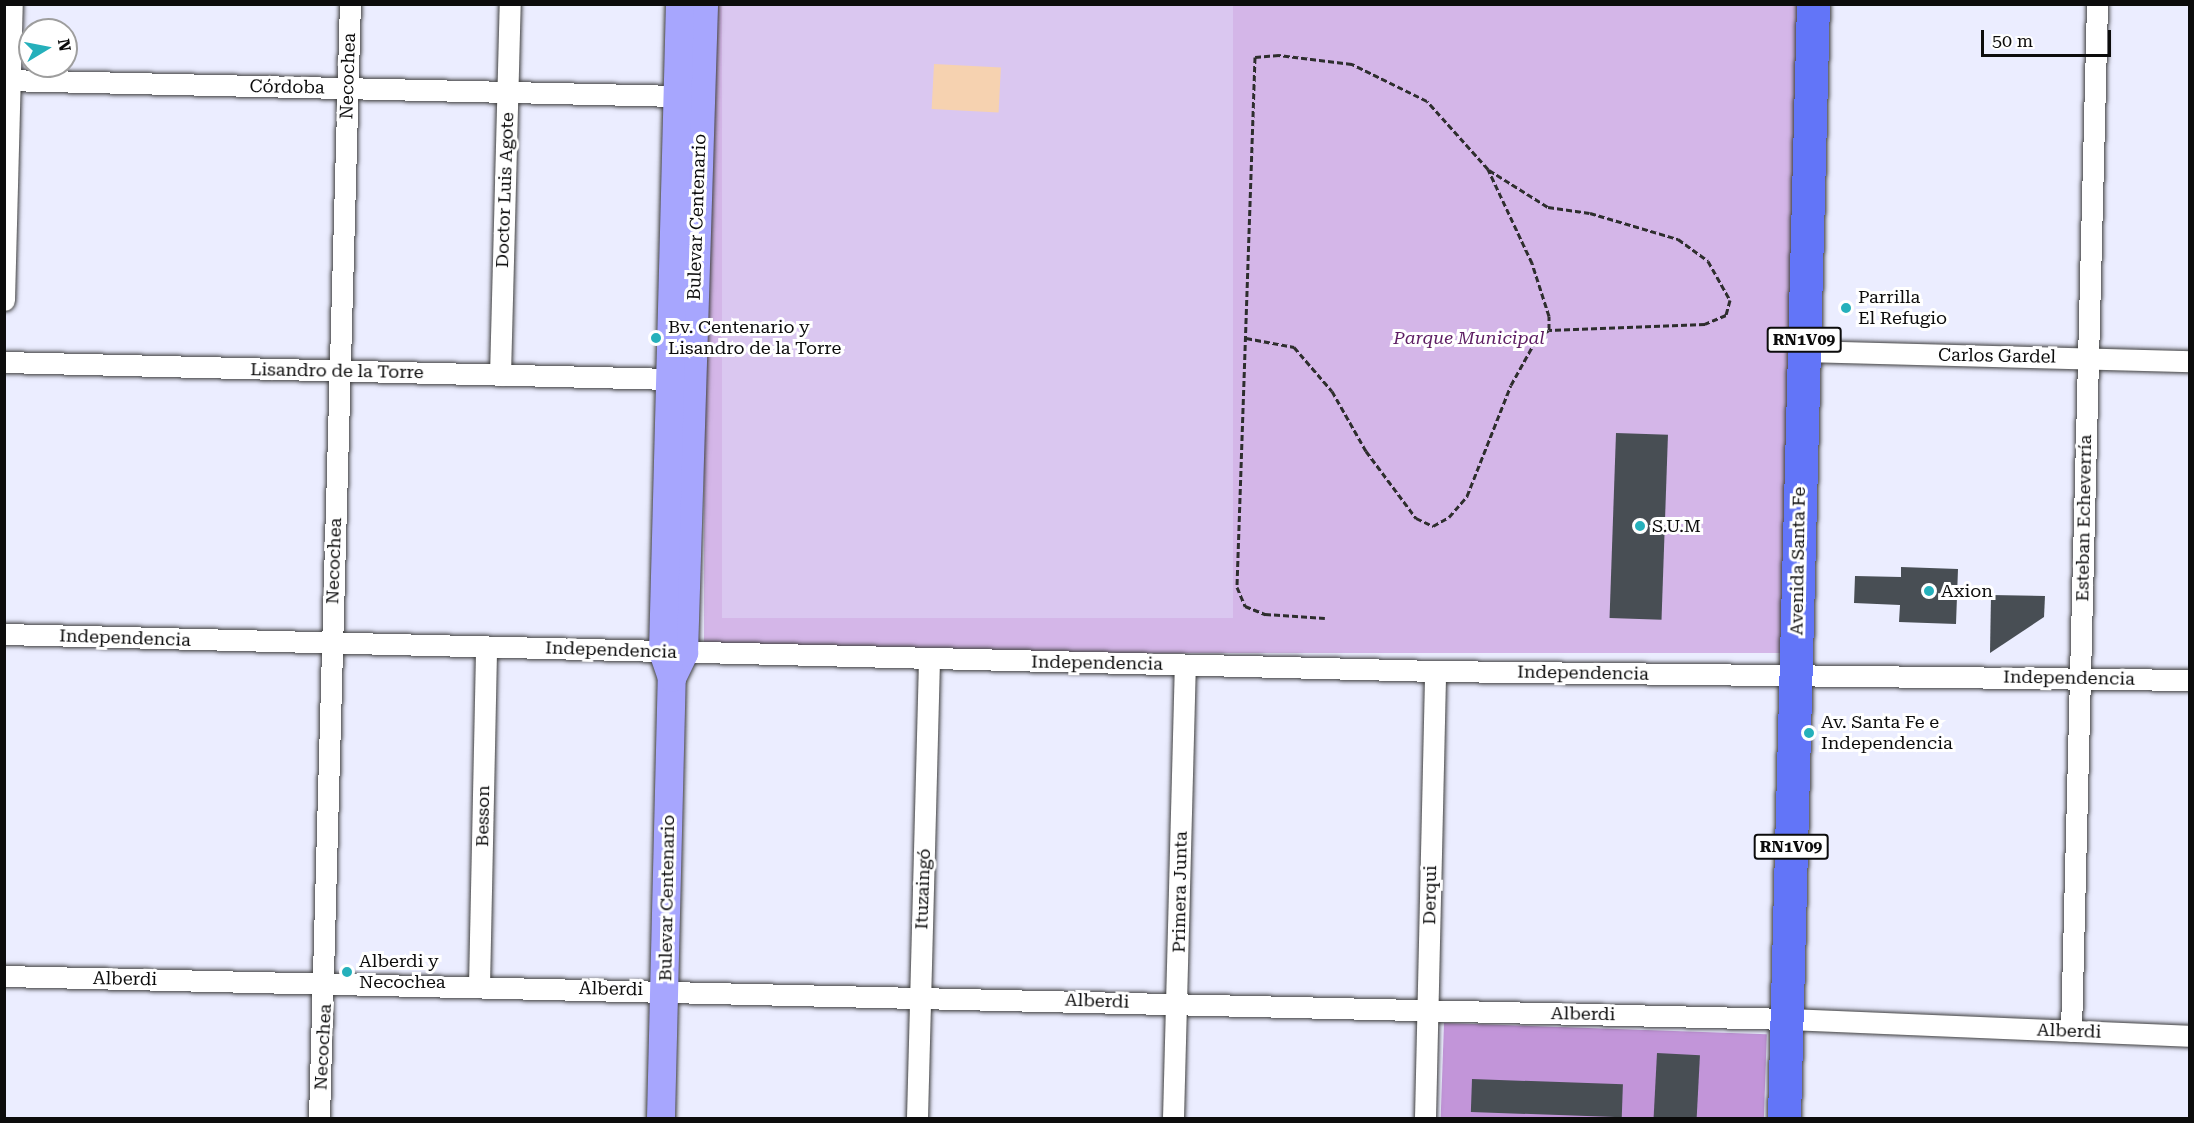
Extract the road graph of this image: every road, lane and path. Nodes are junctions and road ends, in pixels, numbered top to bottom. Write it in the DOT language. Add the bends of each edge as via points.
graph roads {
  1 [pos="12,4"];
  2 [pos="350,4"];
  3 [pos="510,4"];
  4 [pos="680,4"];
  5 [pos="704,4"];
  6 [pos="1813,4"];
  7 [pos="2097,4"];
  8 [pos="7,80"];
  9 [pos="348,88"];
  10 [pos="508,92"];
  11 [pos="677,96"];
  12 [pos="1488,170"];
  13 [pos="4,300"];
  14 [pos="1550,330"];
  15 [pos="1246,338"];
  16 [pos="1804,351"];
  17 [pos="2088,358"];
  18 [pos="2190,361"];
  19 [pos="4,362"];
  20 [pos="339,371"];
  21 [pos="500,375"];
  22 [pos="670,379"];
  23 [pos="1325,618"];
  24 [pos="4,634"];
  25 [pos="331,643"];
  26 [pos="486,647"];
  27 [pos="673,652"];
  28 [pos="929,659"];
  29 [pos="1185,665"];
  30 [pos="1435,671"];
  31 [pos="1796,675"];
  32 [pos="2080,678"];
  33 [pos="2190,680"];
  34 [pos="4,976"];
  35 [pos="326,983"];
  36 [pos="479,986"];
  37 [pos="664,990"];
  38 [pos="920,997"];
  39 [pos="1177,1004"];
  40 [pos="1427,1011"];
  41 [pos="1786,1019"];
  42 [pos="2071,1031"];
  43 [pos="2190,1036"];
  44 [pos="320,1119"];
  45 [pos="661,1119"];
  46 [pos="916,1119"];
  47 [pos="1173,1119"];
  48 [pos="1425,1119"];
  49 [pos="1784,1119"];
  1 -- 8 [label="street"];
  2 -- 9 [label="street, Necochea"];
  3 -- 10 [label="street, Doctor Luis Agote"];
  4 -- 11 [label="main road, Bulevar Centenario"];
  5 -- 27 [label="main road, Bulevar Centenario"];
  6 -- 16 [label="main road, Avenida Santa Fe / RN1V09"];
  7 -- 17 [label="street, Esteban Echeverría"];
  8 -- 9 [label="street, Córdoba"];
  8 -- 13 [label="street"];
  9 -- 10 [label="street, Córdoba"];
  9 -- 20 [label="street, Necochea"];
  10 -- 11 [label="street, Córdoba"];
  10 -- 21 [label="street, Doctor Luis Agote"];
  11 -- 22 [label="main road, Bulevar Centenario"];
  12 -- 14 [label="path" via="1532,263"];
  12 -- 14 [label="path" via="1548,207 1590,213 1678,239 1708,261 1730,300 1726,315 1705,324"];
  12 -- 15 [label="path" via="1427,101 1352,64 1279,55 1255,57"];
  14 -- 15 [label="path" via="1537,338 1511,385 1467,496 1449,517 1433,526 1416,518 1404,503 1366,451 1332,391 1294,347"];
  15 -- 23 [label="path" via="1237,587 1245,606 1265,614"];
  16 -- 17 [label="street, Carlos Gardel"];
  16 -- 31 [label="main road, Avenida Santa Fe / RN1V09"];
  17 -- 18 [label="street, Carlos Gardel"];
  17 -- 32 [label="street, Esteban Echeverría"];
  19 -- 20 [label="street, Lisandro de la Torre"];
  20 -- 21 [label="street, Lisandro de la Torre"];
  20 -- 25 [label="street, Necochea"];
  21 -- 22 [label="street, Lisandro de la Torre"];
  22 -- 27 [label="main road, Bulevar Centenario"];
  24 -- 25 [label="street, Independencia"];
  25 -- 26 [label="street, Independencia"];
  25 -- 35 [label="street, Necochea"];
  26 -- 27 [label="street, Independencia"];
  26 -- 36 [label="street, Besson"];
  27 -- 28 [label="street, Independencia"];
  27 -- 37 [label="main road, Bulevar Centenario"];
  28 -- 29 [label="street, Independencia"];
  28 -- 38 [label="street, Ituzaingó"];
  29 -- 30 [label="street, Independencia"];
  29 -- 39 [label="street, Primera Junta"];
  30 -- 31 [label="street, Independencia"];
  30 -- 40 [label="street, Derqui"];
  31 -- 32 [label="street, Independencia"];
  31 -- 41 [label="main road, Avenida Santa Fe / RN1V09"];
  32 -- 33 [label="street, Independencia"];
  32 -- 42 [label="street, Esteban Echeverría"];
  34 -- 35 [label="street, Alberdi"];
  35 -- 36 [label="street, Alberdi"];
  35 -- 44 [label="street, Necochea"];
  36 -- 37 [label="street, Alberdi"];
  37 -- 38 [label="street, Alberdi"];
  37 -- 45 [label="main road, Bulevar Centenario"];
  38 -- 39 [label="street, Alberdi"];
  38 -- 46 [label="street, Ituzaingó"];
  39 -- 40 [label="street, Alberdi"];
  39 -- 47 [label="street, Primera Junta"];
  40 -- 41 [label="street, Alberdi"];
  40 -- 48 [label="street, Derqui"];
  41 -- 42 [label="street, Alberdi"];
  41 -- 49 [label="main road, Avenida Santa Fe / RN1V09"];
  42 -- 43 [label="street, Alberdi"];
}
